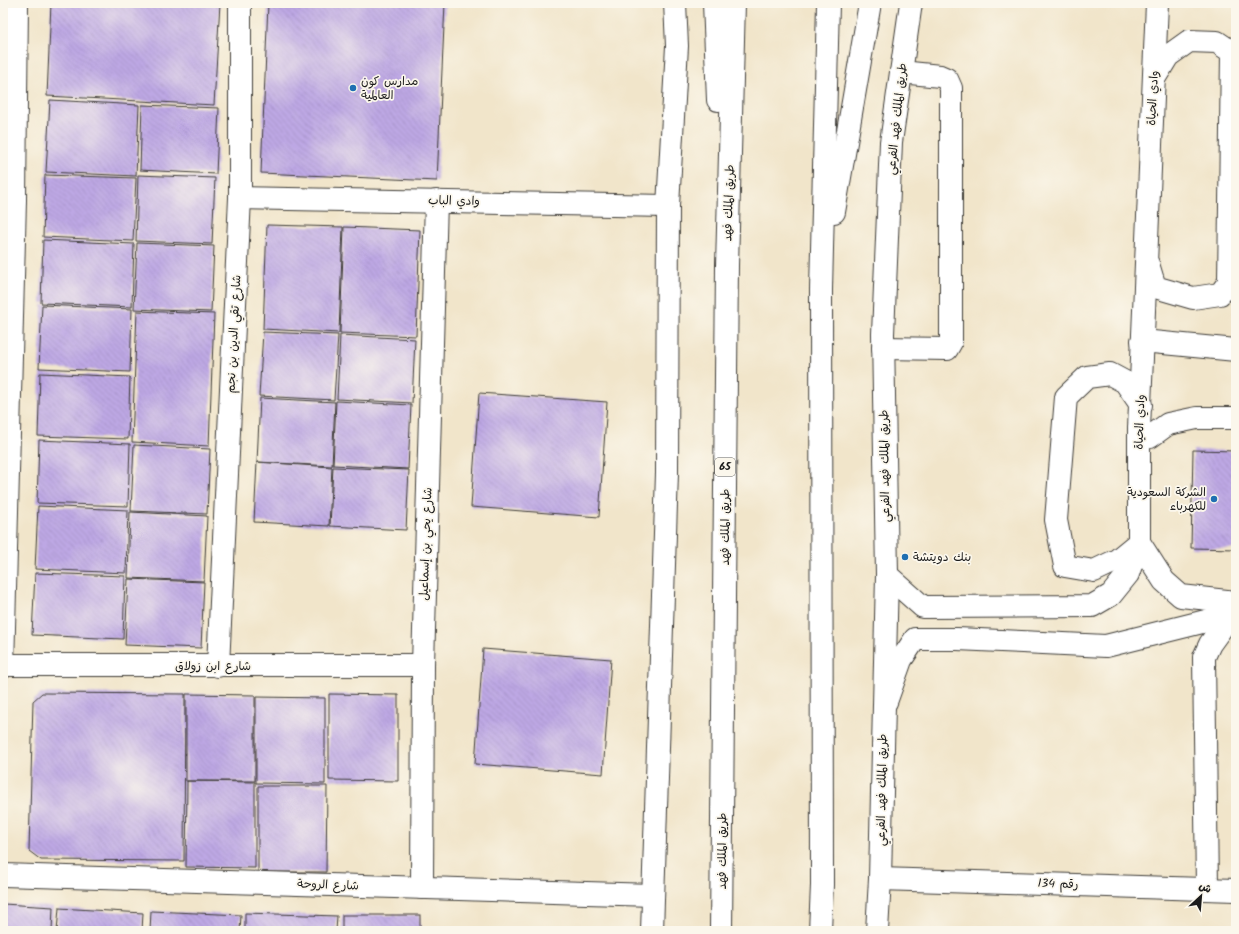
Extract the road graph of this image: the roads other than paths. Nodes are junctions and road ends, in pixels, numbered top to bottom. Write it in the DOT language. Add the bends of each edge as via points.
graph roads {
  1 [pos="17,3"];
  2 [pos="240,3"];
  3 [pos="675,3"];
  4 [pos="714,3"];
  5 [pos="734,3"];
  6 [pos="828,3"];
  7 [pos="870,3"];
  8 [pos="911,3"];
  9 [pos="1157,3"];
  10 [pos="901,72"];
  11 [pos="1153,79"];
  12 [pos="240,198"];
  13 [pos="9,200"];
  14 [pos="436,201"];
  15 [pos="668,206"];
  16 [pos="1146,257"];
  17 [pos="727,266"];
  18 [pos="821,290"];
  19 [pos="1142,342"];
  20 [pos="883,348"];
  21 [pos="1236,350"];
  22 [pos="1141,405"];
  23 [pos="1236,418"];
  24 [pos="1139,429"];
  25 [pos="1139,542"];
  26 [pos="887,574"];
  27 [pos="1233,613"];
  28 [pos="3,665"];
  29 [pos="423,665"];
  30 [pos="218,666"];
  31 [pos="884,709"];
  32 [pos="3,875"];
  33 [pos="880,880"];
  34 [pos="822,884"];
  35 [pos="422,888"];
  36 [pos="1208,888"];
  37 [pos="1236,890"];
  38 [pos="653,895"];
  39 [pos="652,931"];
  40 [pos="720,931"];
  41 [pos="820,931"];
  42 [pos="824,931"];
  43 [pos="877,931"];
  1 -- 13 [label="main road"];
  2 -- 12 [label="main road, شارع تقي الدين بن نجم"];
  3 -- 15 [label="main road" via="677,46"];
  4 -- 17 [label="main road"];
  5 -- 17 [label="main road, طريق الملك فهد / 65"];
  6 -- 18 [label="main road"];
  7 -- 18 [label="main road"];
  8 -- 10 [label="main road, طريق الملك فهد الفرعي"];
  9 -- 11 [label="main road, وادي الحياة"];
  10 -- 20 [label="main road, طريق الملك فهد الفرعي" via="892,142"];
  10 -- 20 [label="main road" via="940,76 947,79 951,88 951,342 947,349"];
  11 -- 16 [label="main road, وادي الحياة"];
  11 -- 16 [label="main road" via="1168,56 1189,40 1217,42 1232,52 1229,282 1220,294 1193,298 1155,287"];
  12 -- 14 [label="main road, وادي الباب"];
  12 -- 30 [label="main road, شارع تقي الدين بن نجم"];
  13 -- 28 [label="main road"];
  14 -- 15 [label="main road, وادي الباب"];
  14 -- 29 [label="main road, شارع يحي بن إسماعيل"];
  15 -- 38 [label="main road" via="667,473"];
  16 -- 19 [label="main road, وادي الحياة"];
  17 -- 40 [label="main road, طريق الملك فهد / 65"];
  18 -- 34 [label="main road"];
  19 -- 21 [label="main road"];
  19 -- 22 [label="main road, وادي الحياة"];
  20 -- 26 [label="main road, طريق الملك فهد الفرعي"];
  22 -- 24 [label="main road, وادي الحياة"];
  22 -- 25 [label="main road" via="1125,382 1110,374 1087,377 1066,397 1056,520 1065,566 1094,571 1117,560"];
  23 -- 24 [label="main road" via="1197,418 1168,424 1150,437"];
  24 -- 25 [label="main road, وادي الحياة"];
  25 -- 26 [label="main road, وادي الحياة" via="1128,574 1111,595 1092,606 923,607"];
  25 -- 27 [label="main road" via="1164,581 1181,596"];
  26 -- 31 [label="main road, طريق الملك فهد الفرعي"];
  27 -- 31 [label="main road" via="1106,646 915,639 901,660"];
  27 -- 36 [label="main road" via="1210,644 1204,657"];
  28 -- 30 [label="main road, شارع ابن زولاق"];
  29 -- 30 [label="main road, شارع ابن زولاق"];
  29 -- 35 [label="main road, شارع يحي بن إسماعيل"];
  31 -- 33 [label="main road, طريق الملك فهد الفرعي"];
  32 -- 35 [label="main road, شارع الروحة"];
  33 -- 36 [label="main road, رقم 134"];
  33 -- 43 [label="main road, طريق الملك فهد الفرعي"];
  34 -- 41 [label="main road"];
  34 -- 42 [label="main road"];
  35 -- 38 [label="main road, شارع الروحة"];
  36 -- 37 [label="main road, رقم 134"];
  38 -- 39 [label="main road"];
}
